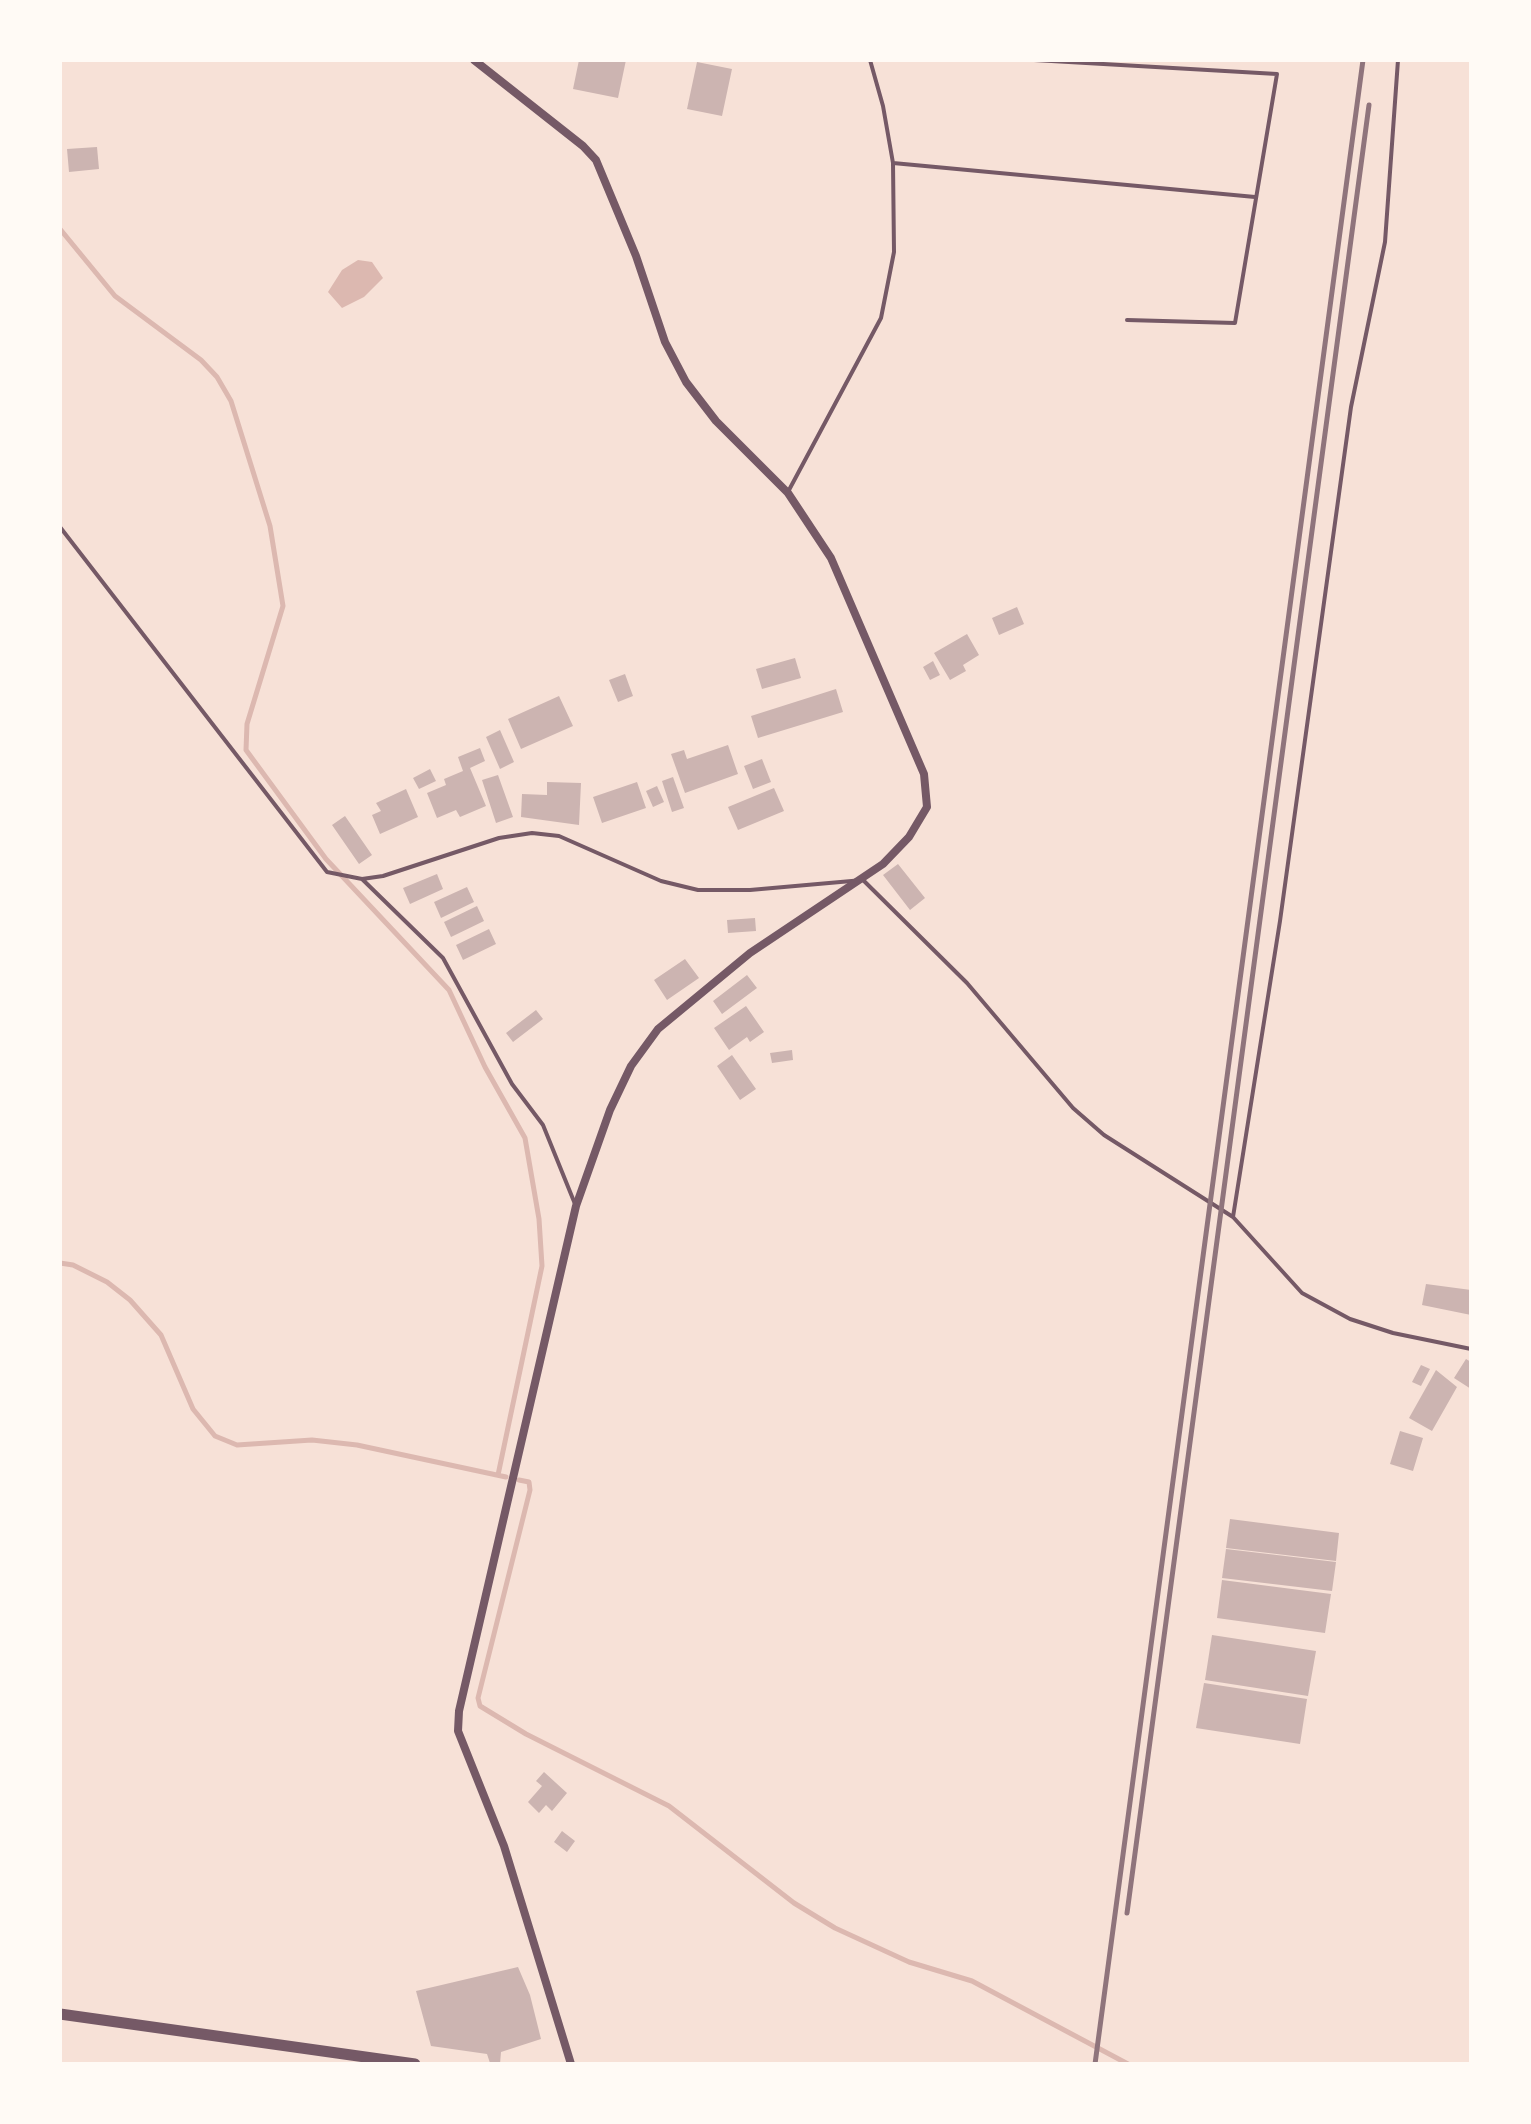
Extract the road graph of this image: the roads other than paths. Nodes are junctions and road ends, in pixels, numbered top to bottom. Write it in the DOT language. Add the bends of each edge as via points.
graph roads {
  1 [pos="474,60"];
  2 [pos="870,60"];
  3 [pos="1034,60"];
  4 [pos="1398,60"];
  5 [pos="893,163"];
  6 [pos="1255,197"];
  7 [pos="1127,320"];
  8 [pos="788,493"];
  9 [pos="60,527"];
  10 [pos="362,879"];
  11 [pos="863,880"];
  12 [pos="576,1206"];
  13 [pos="1233,1217"];
  14 [pos="1471,1349"];
  15 [pos="60,2014"];
  16 [pos="415,2064"];
  17 [pos="571,2064"];
  1 -- 8 [label="street" via="596,160 665,342 686,382 716,421"];
  2 -- 5 [label="lane"];
  3 -- 6 [label="lane" via="1277,74"];
  4 -- 13 [label="lane" via="1385,242 1351,407"];
  5 -- 6 [label="lane"];
  5 -- 8 [label="lane" via="894,252 881,318"];
  6 -- 7 [label="lane" via="1235,323"];
  8 -- 11 [label="street" via="831,558 924,774 927,807 909,837"];
  9 -- 10 [label="lane" via="327,872"];
  10 -- 11 [label="lane" via="532,833 559,836 661,881 698,890"];
  10 -- 12 [label="lane" via="443,958 512,1084 543,1125"];
  11 -- 12 [label="street" via="750,953 658,1029 620,1088"];
  11 -- 13 [label="lane" via="967,983 1073,1108 1104,1135"];
  12 -- 17 [label="street" via="458,1731 504,1846"];
  13 -- 14 [label="lane" via="1287,1280 1319,1304 1393,1333"];
  15 -- 16 [label="street"];
}
